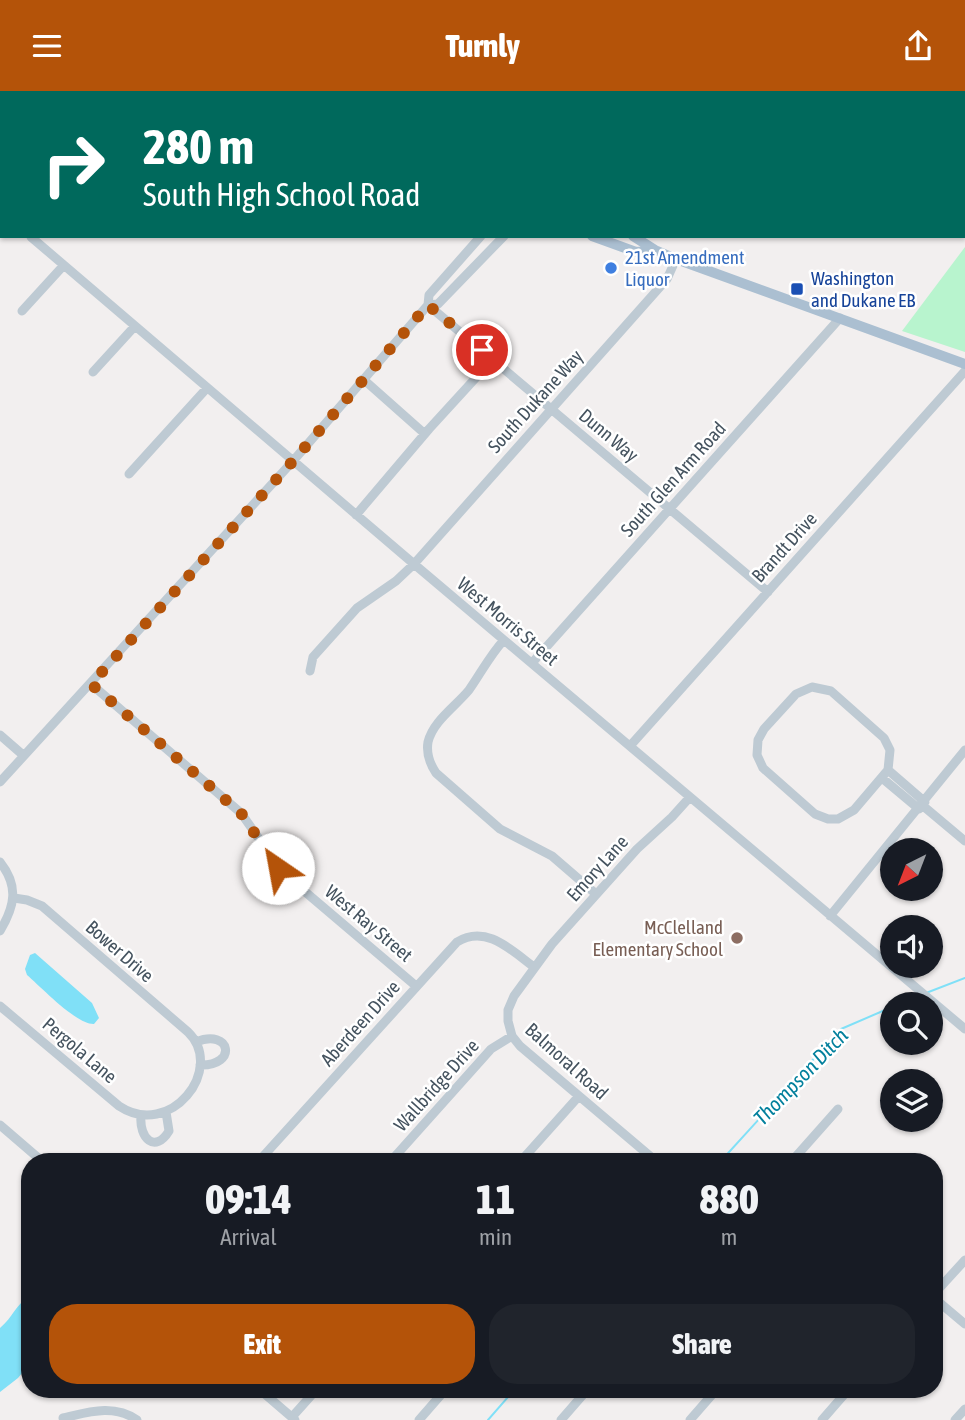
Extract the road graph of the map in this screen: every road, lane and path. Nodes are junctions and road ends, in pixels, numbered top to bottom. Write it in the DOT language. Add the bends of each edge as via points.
graph roads {
  1 [pos="32,238"];
  2 [pos="479,238"];
  3 [pos="502,238"];
  4 [pos="598,238"];
  5 [pos="636,238"];
  6 [pos="654,250"];
  7 [pos="676,259"];
  8 [pos="64,265"];
  9 [pos="428,305"];
  10 [pos="22,311"];
  11 [pos="840,318"];
  12 [pos="135,325"];
  13 [pos="493,359"];
  14 [pos="965,364"];
  15 [pos="965,371"];
  16 [pos="93,372"];
  17 [pos="363,379"];
  18 [pos="207,388"];
  19 [pos="552,409"];
  20 [pos="425,434"];
  21 [pos="293,461"];
  22 [pos="128,474"];
  23 [pos="669,509"];
  24 [pos="356,515"];
  25 [pos="414,564"];
  26 [pos="768,592"];
  27 [pos="504,640"];
  28 [pos="532,663"];
  29 [pos="310,671"];
  30 [pos="91,684"];
  31 [pos="0,735"];
  32 [pos="630,746"];
  33 [pos="965,750"];
  34 [pos="23,755"];
  35 [pos="885,774"];
  36 [pos="0,782"];
  37 [pos="690,797"];
  38 [pos="922,805"];
  39 [pos="965,841"];
  40 [pos="0,862"];
  41 [pos="4,872"];
  42 [pos="596,894"];
  43 [pos="14,898"];
  44 [pos="830,916"];
  45 [pos="0,931"];
  46 [pos="534,967"];
  47 [pos="416,986"];
  48 [pos="0,1006"];
  49 [pos="965,1029"];
  50 [pos="512,1035"];
  51 [pos="196,1042"];
  52 [pos="200,1065"];
  53 [pos="579,1096"];
  54 [pos="838,1109"];
  55 [pos="166,1112"];
  56 [pos="141,1116"];
  57 [pos="0,1125"];
  58 [pos="33,1153"];
  59 [pos="266,1153"];
  60 [pos="398,1153"];
  61 [pos="528,1153"];
  62 [pos="644,1153"];
  63 [pos="799,1153"];
  64 [pos="965,1260"];
  65 [pos="943,1286"];
  66 [pos="943,1304"];
  67 [pos="965,1324"];
  68 [pos="269,1398"];
  69 [pos="310,1398"];
  70 [pos="438,1398"];
  71 [pos="580,1398"];
  72 [pos="709,1398"];
  73 [pos="841,1398"];
  74 [pos="965,1409"];
  75 [pos="64,1418"];
  76 [pos="293,1419"];
  77 [pos="137,1420"];
  78 [pos="419,1420"];
  79 [pos="561,1420"];
  80 [pos="690,1420"];
  81 [pos="822,1420"];
  82 [pos="955,1420"];
  1 -- 8 [label="street, West Morris Street"];
  2 -- 9 [label="street" via="429,295"];
  3 -- 9 [label="street" via="438,304"];
  4 -- 6 [label="main road" via="636,252"];
  5 -- 6 [label="main road"];
  6 -- 7 [label="main road"];
  7 -- 11 [label="main road"];
  7 -- 19 [label="street, South Dukane Way" via="667,279"];
  8 -- 10 [label="street"];
  8 -- 12 [label="street, West Morris Street"];
  9 -- 13 [label="street, Dunn Way"];
  9 -- 17 [label="street"];
  11 -- 14 [label="main road"];
  11 -- 23 [label="street, South Glen Arm Road"];
  12 -- 16 [label="street"];
  12 -- 18 [label="street, West Morris Street"];
  13 -- 19 [label="street, Dunn Way"];
  13 -- 20 [label="street"];
  15 -- 26 [label="street, Brandt Drive"];
  17 -- 20 [label="street"];
  17 -- 21 [label="street"];
  18 -- 21 [label="street, West Morris Street"];
  18 -- 22 [label="street"];
  19 -- 23 [label="street, Dunn Way"];
  19 -- 25 [label="street, South Dukane Way"];
  20 -- 24 [label="street"];
  21 -- 24 [label="street, West Morris Street"];
  21 -- 30 [label="street"];
  23 -- 26 [label="street, Dunn Way"];
  23 -- 28 [label="street, South Glen Arm Road"];
  24 -- 25 [label="street, West Morris Street"];
  25 -- 27 [label="street, West Morris Street"];
  25 -- 29 [label="street, South Dukane Way" via="354,610 312,658"];
  26 -- 32 [label="street, Brandt Drive"];
  27 -- 28 [label="street, West Morris Street"];
  27 -- 42 [label="street" via="435,727 428,758 434,771 500,829 552,856"];
  28 -- 32 [label="street, West Morris Street"];
  30 -- 34 [label="street"];
  30 -- 47 [label="street, West Ray Street" via="241,813 283,873"];
  31 -- 34 [label="street"];
  32 -- 37 [label="street, West Morris Street"];
  33 -- 38 [label="street"];
  34 -- 36 [label="street"];
  35 -- 35 [label="street" via="890,750 884,738 823,687 796,694 758,740 760,764 815,814 831,820 852,812"];
  35 -- 38 [label="street"];
  37 -- 42 [label="street, Emory Lane"];
  37 -- 44 [label="street, West Morris Street"];
  38 -- 39 [label="street"];
  38 -- 44 [label="street"];
  40 -- 41 [label="street"];
  41 -- 43 [label="street"];
  42 -- 46 [label="street, Emory Lane"];
  43 -- 45 [label="street"];
  43 -- 51 [label="street, Bower Drive" via="42,906"];
  44 -- 49 [label="street, West Morris Street"];
  46 -- 47 [label="street, Aberdeen Drive" via="497,940 471,936 454,944"];
  46 -- 50 [label="street, Balmoral Road" via="510,1004"];
  47 -- 59 [label="street, Aberdeen Drive"];
  48 -- 56 [label="street, Pergola Lane" via="119,1106"];
  50 -- 53 [label="street, Balmoral Road"];
  50 -- 60 [label="street, Wallbridge Drive" via="491,1049"];
  51 -- 52 [label="street"];
  51 -- 52 [label="street" via="214,1037 224,1047 220,1062"];
  52 -- 55 [label="street" via="196,1082"];
  53 -- 61 [label="street"];
  53 -- 62 [label="street, Balmoral Road"];
  54 -- 63 [label="street"];
  55 -- 56 [label="street"];
  55 -- 56 [label="street, Pergola Lane" via="169,1131 156,1141 143,1135"];
  57 -- 58 [label="street"];
  64 -- 65 [label="street"];
  66 -- 67 [label="street"];
  68 -- 76 [label="street"];
  69 -- 76 [label="street"];
  70 -- 78 [label="street"];
  71 -- 79 [label="street"];
  72 -- 80 [label="street"];
  73 -- 81 [label="street"];
  74 -- 82 [label="street"];
  75 -- 77 [label="street" via="105,1410"];
}
